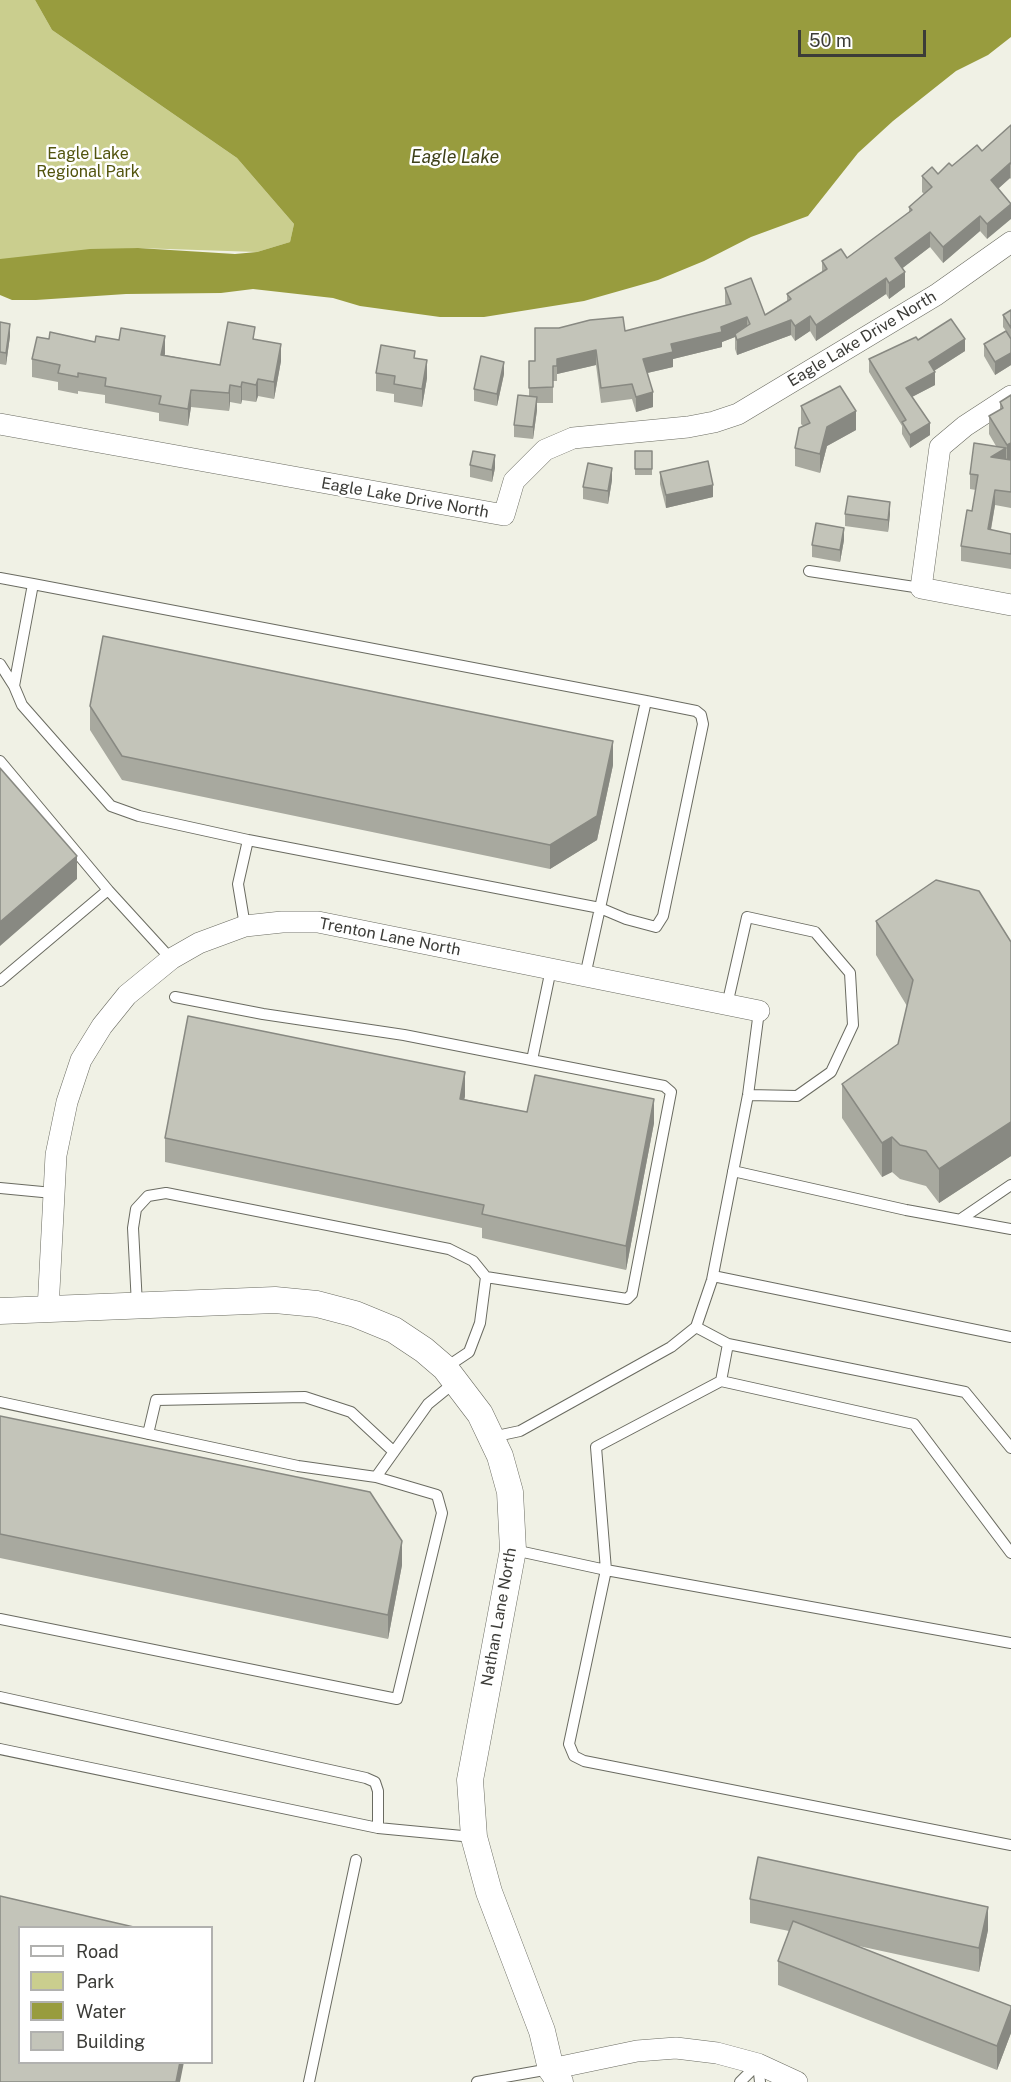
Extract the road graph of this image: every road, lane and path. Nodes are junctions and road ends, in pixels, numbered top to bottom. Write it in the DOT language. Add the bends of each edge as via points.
graph roads {
  1 [pos="1011,242"];
  2 [pos="1011,396"];
  3 [pos="0,424"];
  4 [pos="809,571"];
  5 [pos="0,578"];
  6 [pos="33,584"];
  7 [pos="921,588"];
  8 [pos="1011,605"];
  9 [pos="0,664"];
  10 [pos="14,686"];
  11 [pos="646,701"];
  12 [pos="0,761"];
  13 [pos="248,840"];
  14 [pos="108,890"];
  15 [pos="600,908"];
  16 [pos="245,926"];
  17 [pos="171,960"];
  18 [pos="551,969"];
  19 [pos="585,976"];
  20 [pos="0,981"];
  21 [pos="175,997"];
  22 [pos="727,1005"];
  23 [pos="759,1011"];
  24 [pos="532,1060"];
  25 [pos="748,1095"];
  26 [pos="733,1172"];
  27 [pos="1011,1185"];
  28 [pos="0,1188"];
  29 [pos="53,1193"];
  30 [pos="961,1219"];
  31 [pos="1011,1228"];
  32 [pos="713,1276"];
  33 [pos="486,1277"];
  34 [pos="137,1306"];
  35 [pos="48,1310"];
  36 [pos="0,1311"];
  37 [pos="696,1327"];
  38 [pos="1011,1337"];
  39 [pos="728,1344"];
  40 [pos="450,1375"];
  41 [pos="721,1381"];
  42 [pos="0,1402"];
  43 [pos="148,1434"];
  44 [pos="492,1437"];
  45 [pos="1011,1448"];
  46 [pos="394,1452"];
  47 [pos="376,1477"];
  48 [pos="513,1550"];
  49 [pos="1011,1553"];
  50 [pos="606,1570"];
  51 [pos="0,1619"];
  52 [pos="1011,1643"];
  53 [pos="0,1697"];
  54 [pos="0,1749"];
  55 [pos="378,1828"];
  56 [pos="474,1837"];
  57 [pos="1011,1845"];
  58 [pos="356,1860"];
  59 [pos="759,2073"];
  60 [pos="553,2078"];
  61 [pos="309,2082"];
  62 [pos="477,2082"];
  63 [pos="740,2082"];
  64 [pos="797,2082"];
  1 -- 3 [label="street, Eagle Lake Drive North" via="936,295 738,414 688,427 573,438 545,450 514,481 504,515"];
  2 -- 7 [label="street" via="940,447"];
  4 -- 7 [label="lane"];
  5 -- 6 [label="lane"];
  6 -- 10 [label="lane"];
  6 -- 11 [label="lane"];
  7 -- 8 [label="street"];
  9 -- 10 [label="lane"];
  10 -- 13 [label="lane" via="22,705 111,806"];
  11 -- 15 [label="lane"];
  11 -- 15 [label="lane" via="696,711 703,724 663,916 656,927"];
  12 -- 14 [label="lane"];
  13 -- 15 [label="lane"];
  13 -- 16 [label="lane" via="238,884"];
  14 -- 17 [label="lane"];
  14 -- 20 [label="lane"];
  15 -- 19 [label="lane"];
  16 -- 17 [label="street, Trenton Lane North" via="199,943"];
  16 -- 18 [label="street, Trenton Lane North" via="318,922"];
  17 -- 29 [label="street, Trenton Lane North" via="127,995 81,1060 67,1102"];
  18 -- 19 [label="street, Trenton Lane North"];
  18 -- 24 [label="lane"];
  19 -- 22 [label="street, Trenton Lane North"];
  21 -- 24 [label="lane"];
  22 -- 23 [label="street, Trenton Lane North"];
  22 -- 25 [label="lane" via="747,917 814,932 850,973 853,1025 831,1072 797,1096"];
  23 -- 25 [label="lane"];
  24 -- 33 [label="lane" via="664,1086 671,1092 633,1294 627,1299"];
  25 -- 26 [label="lane"];
  26 -- 30 [label="lane"];
  26 -- 32 [label="lane"];
  27 -- 30 [label="lane"];
  28 -- 29 [label="lane"];
  29 -- 35 [label="street, Trenton Lane North"];
  30 -- 31 [label="lane"];
  32 -- 37 [label="lane"];
  32 -- 38 [label="lane"];
  33 -- 34 [label="lane" via="473,1261 449,1249 166,1193 148,1196 135,1209"];
  33 -- 40 [label="lane" via="480,1323 469,1352"];
  34 -- 35 [label="street, Nathan Lane North"];
  34 -- 40 [label="street, Nathan Lane North" via="275,1300 317,1304 394,1330 424,1350"];
  35 -- 36 [label="street"];
  37 -- 39 [label="lane"];
  37 -- 44 [label="lane" via="671,1347 520,1431"];
  39 -- 41 [label="lane"];
  39 -- 45 [label="lane" via="966,1392"];
  40 -- 44 [label="street, Nathan Lane North"];
  40 -- 46 [label="lane"];
  41 -- 49 [label="lane" via="914,1424"];
  41 -- 50 [label="lane" via="596,1447"];
  42 -- 43 [label="lane"];
  43 -- 46 [label="lane" via="156,1400 305,1397 351,1412"];
  43 -- 47 [label="lane" via="298,1466"];
  44 -- 48 [label="street, Nathan Lane North" via="510,1492"];
  46 -- 47 [label="lane"];
  47 -- 51 [label="lane" via="437,1495 442,1513 398,1699"];
  48 -- 50 [label="lane"];
  48 -- 56 [label="street, Nathan Lane North" via="470,1780"];
  50 -- 52 [label="lane"];
  50 -- 57 [label="lane" via="569,1744 574,1756"];
  53 -- 55 [label="lane" via="366,1778 375,1782 378,1791"];
  54 -- 55 [label="lane"];
  55 -- 56 [label="lane"];
  56 -- 60 [label="street, Nathan Lane North" via="489,1892 542,2031"];
  58 -- 61 [label="lane"];
  59 -- 60 [label="street" via="717,2053 676,2048 637,2051"];
  59 -- 63 [label="lane"];
  59 -- 64 [label="street"];
  60 -- 62 [label="lane"];
}
